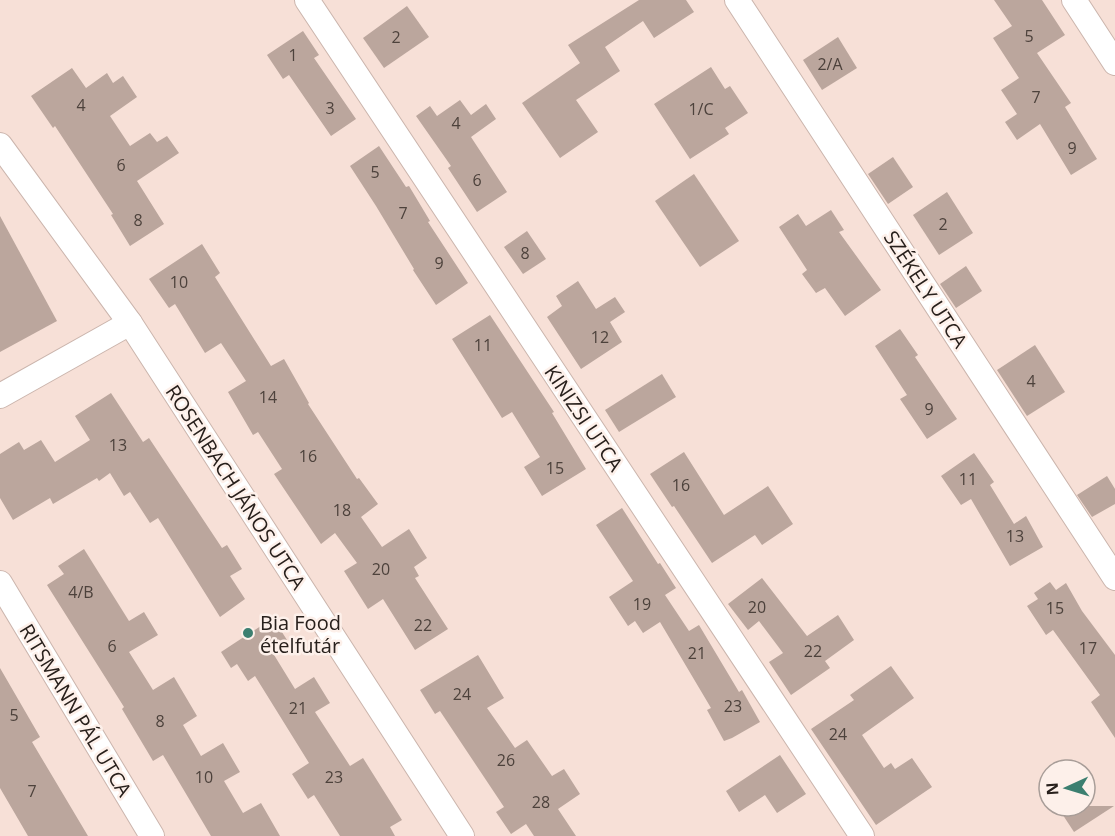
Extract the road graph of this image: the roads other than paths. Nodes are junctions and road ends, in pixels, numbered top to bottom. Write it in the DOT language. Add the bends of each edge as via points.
graph roads {
  1 [pos="307,0"];
  2 [pos="737,0"];
  3 [pos="1074,0"];
  4 [pos="1115,63"];
  5 [pos="0,145"];
  6 [pos="130,323"];
  7 [pos="0,396"];
  8 [pos="1115,578"];
  9 [pos="0,583"];
  10 [pos="152,836"];
  11 [pos="462,836"];
  12 [pos="862,836"];
  1 -- 12 [label="street, KINIZSI UTCA"];
  2 -- 8 [label="street, SZÉKELY UTCA"];
  3 -- 4 [label="street"];
  5 -- 6 [label="street, ROSENBACH JÁNOS UTCA"];
  6 -- 7 [label="street"];
  6 -- 11 [label="street, ROSENBACH JÁNOS UTCA"];
  9 -- 10 [label="street, RITSMANN PÁL UTCA"];
}
